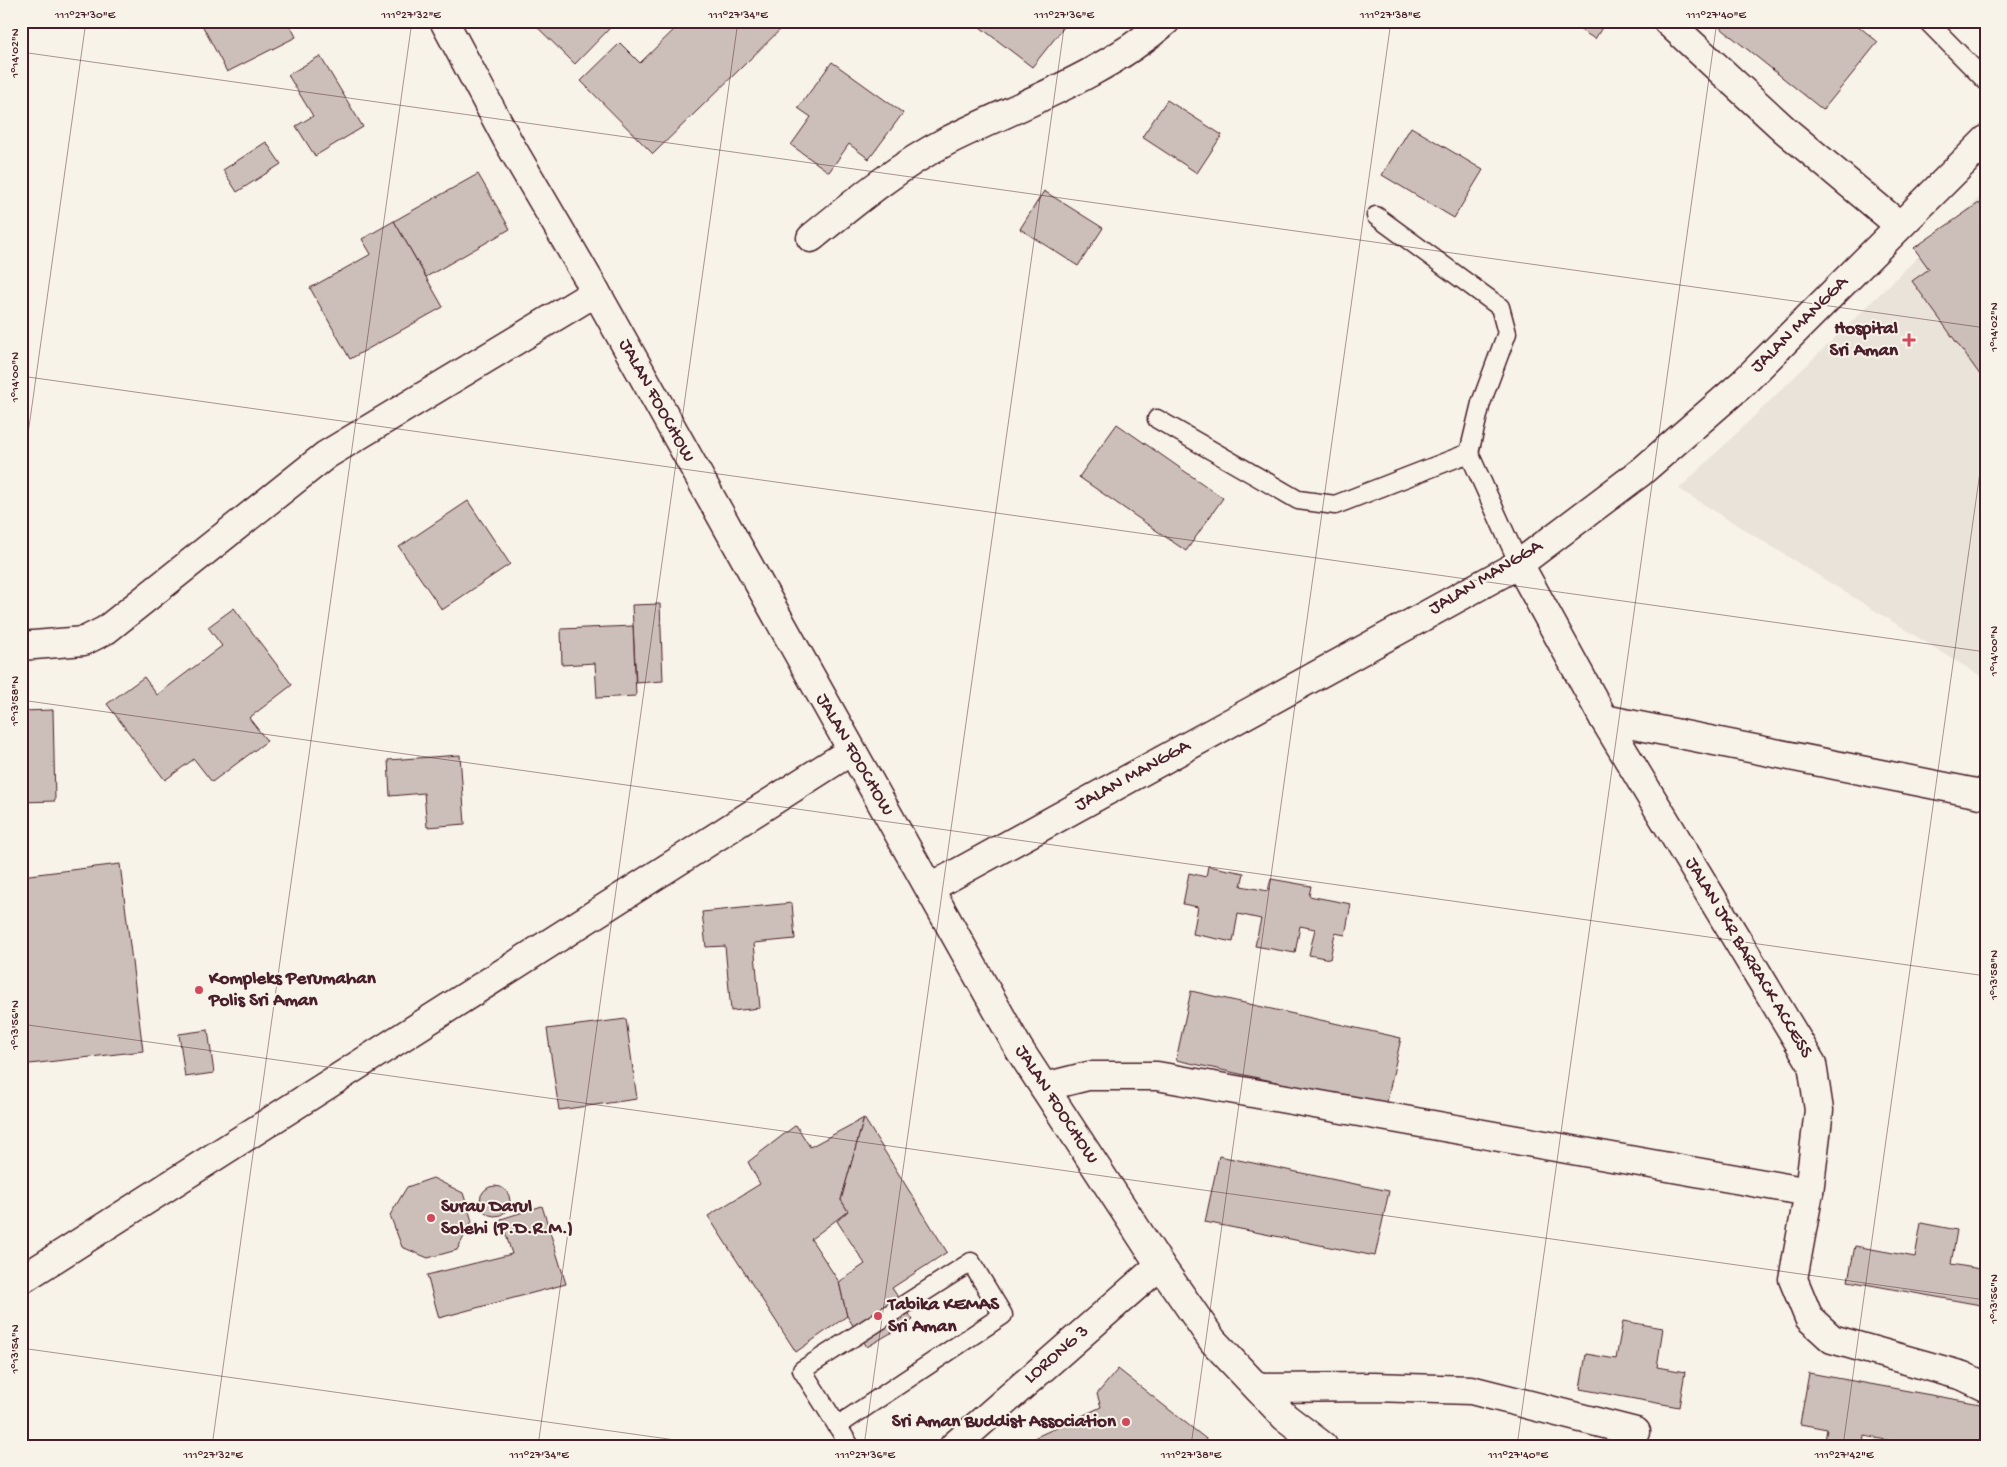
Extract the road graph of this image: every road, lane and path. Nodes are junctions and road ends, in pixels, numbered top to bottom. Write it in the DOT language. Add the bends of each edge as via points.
graph roads {
  1 [pos="444,21"];
  2 [pos="1166,21"];
  3 [pos="1668,21"];
  4 [pos="1927,21"];
  5 [pos="1986,81"];
  6 [pos="1983,149"];
  7 [pos="1376,216"];
  8 [pos="1899,225"];
  9 [pos="810,238"];
  10 [pos="596,292"];
  11 [pos="1157,419"];
  12 [pos="1469,453"];
  13 [pos="1518,564"];
  14 [pos="21,646"];
  15 [pos="1604,719"];
  16 [pos="850,751"];
  17 [pos="1986,795"];
  18 [pos="930,888"];
  19 [pos="1044,1087"];
  20 [pos="1809,1192"];
  21 [pos="1160,1265"];
  22 [pos="21,1280"];
  23 [pos="1986,1387"];
  24 [pos="1258,1388"];
  25 [pos="837,1426"];
  26 [pos="1636,1432"];
  27 [pos="850,1446"];
  28 [pos="954,1446"];
  29 [pos="1323,1446"];
  1 -- 10 [label="street, JALAN FOOCHOW" via="509,143"];
  2 -- 9 [label="street" via="1115,59 946,142 878,184"];
  3 -- 8 [label="street" via="1785,130"];
  4 -- 5 [label="lane"];
  6 -- 8 [label="street, JALAN MANGGA"];
  7 -- 12 [label="lane" via="1500,307 1507,333 1481,403"];
  8 -- 13 [label="street, JALAN MANGGA" via="1743,383 1641,472"];
  10 -- 14 [label="street" via="326,456 106,630 84,641"];
  10 -- 16 [label="street, JALAN FOOCHOW"];
  11 -- 12 [label="lane" via="1298,500 1335,505"];
  12 -- 13 [label="lane"];
  13 -- 15 [label="street, JALAN JKR BARRACK ACCESS"];
  13 -- 18 [label="street, JALAN MANGGA"];
  15 -- 17 [label="street"];
  15 -- 20 [label="street, JALAN JKR BARRACK ACCESS" via="1812,1064 1818,1110"];
  16 -- 18 [label="street, JALAN FOOCHOW"];
  16 -- 22 [label="street"];
  18 -- 19 [label="street, JALAN FOOCHOW" via="1019,1049"];
  19 -- 20 [label="street" via="1088,1076 1156,1076"];
  19 -- 21 [label="street, JALAN FOOCHOW"];
  20 -- 23 [label="street, JALAN JKR BARRACK ACCESS" via="1793,1279 1809,1318 1832,1339 1963,1376"];
  21 -- 24 [label="street, JALAN FOOCHOW" via="1213,1341"];
  21 -- 28 [label="street, LORONG 3"];
  24 -- 26 [label="street" via="1471,1390"];
  24 -- 29 [label="street, JALAN FOOCHOW" via="1285,1417"];
  25 -- 25 [label="lane" via="802,1370 971,1262 1003,1315"];
  25 -- 27 [label="lane"];
}
